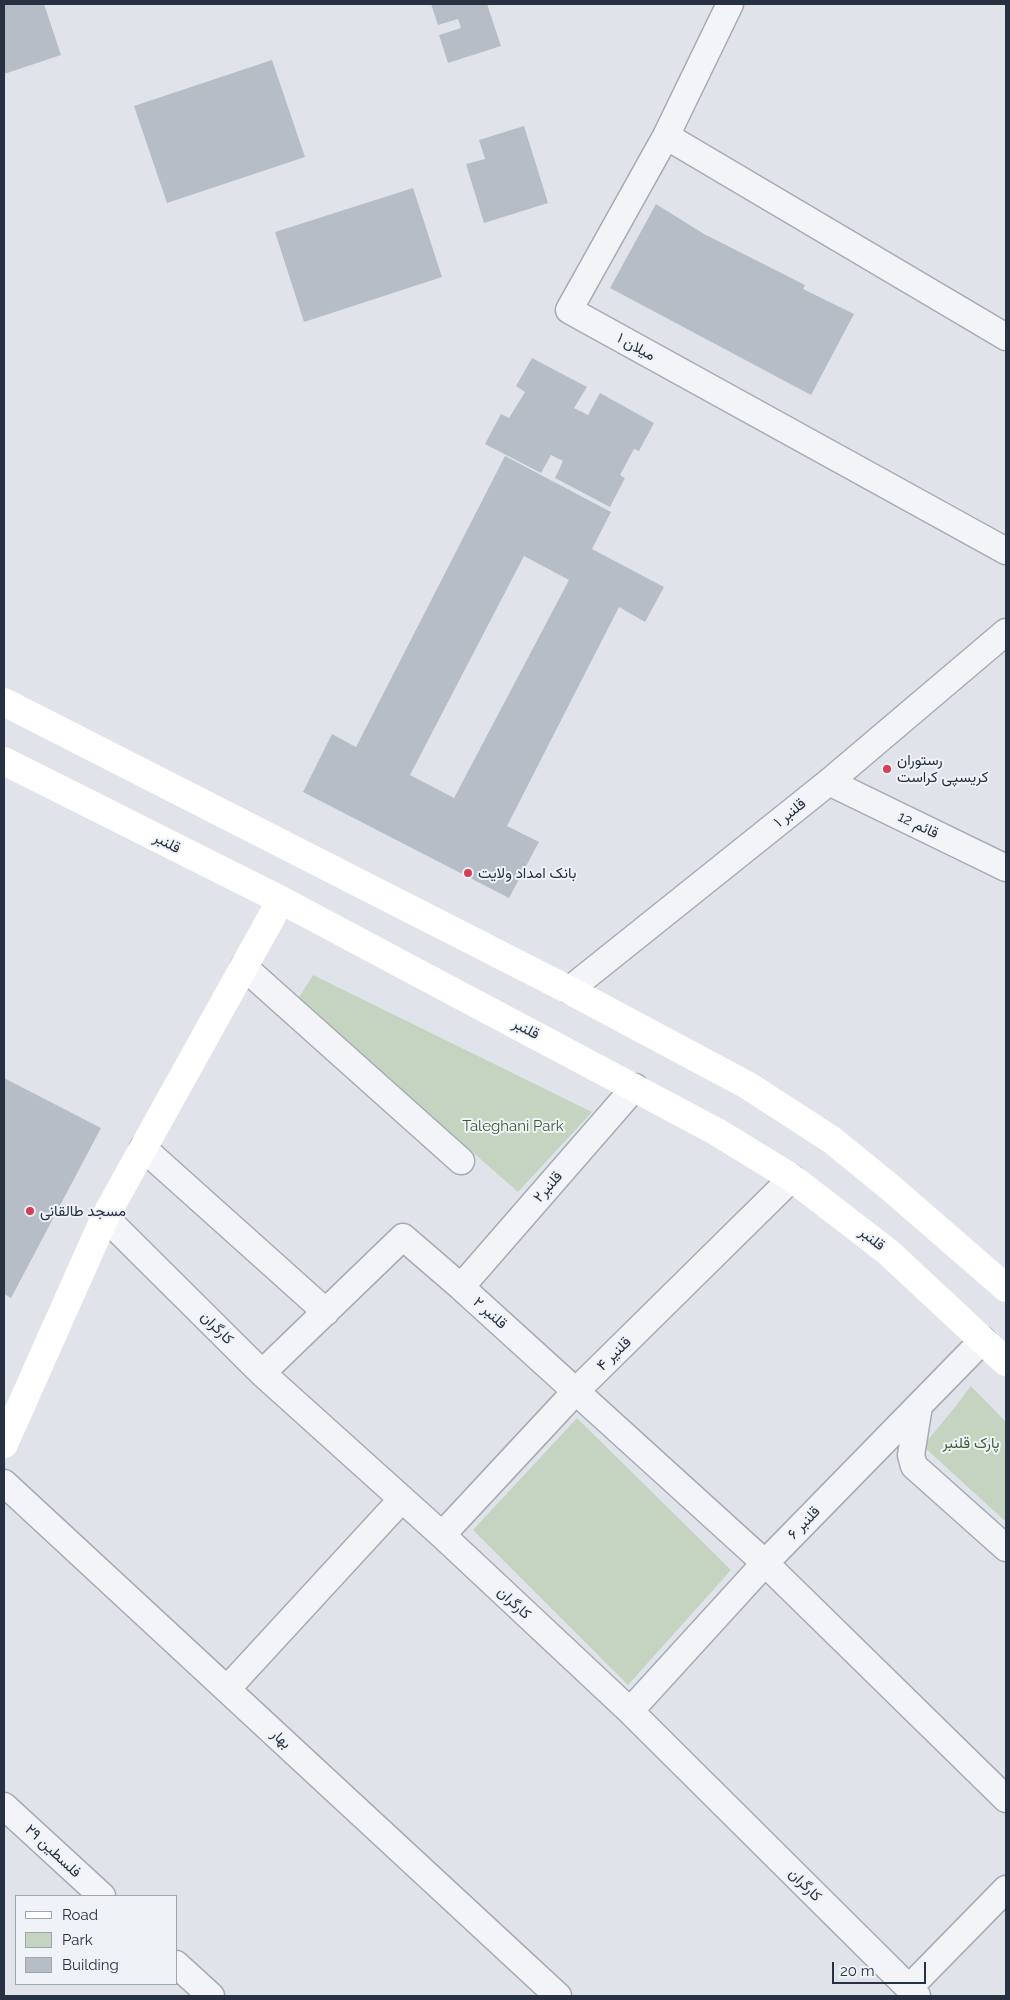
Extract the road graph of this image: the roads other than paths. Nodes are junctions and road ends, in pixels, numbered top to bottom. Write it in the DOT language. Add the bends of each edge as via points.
graph roads {
  1 [pos="730,4"];
  2 [pos="666,136"];
  3 [pos="1006,337"];
  4 [pos="1006,551"];
  5 [pos="1006,632"];
  6 [pos="4,702"];
  7 [pos="4,761"];
  8 [pos="829,782"];
  9 [pos="1006,868"];
  10 [pos="281,900"];
  11 [pos="244,967"];
  12 [pos="569,990"];
  13 [pos="635,1087"];
  14 [pos="143,1148"];
  15 [pos="461,1161"];
  16 [pos="792,1178"];
  17 [pos="105,1217"];
  18 [pos="461,1287"];
  19 [pos="1006,1288"];
  20 [pos="326,1312"];
  21 [pos="983,1340"];
  22 [pos="1006,1362"];
  23 [pos="262,1373"];
  24 [pos="576,1391"];
  25 [pos="919,1406"];
  26 [pos="4,1444"];
  27 [pos="4,1483"];
  28 [pos="402,1499"];
  29 [pos="442,1535"];
  30 [pos="1006,1548"];
  31 [pos="765,1563"];
  32 [pos="227,1690"];
  33 [pos="630,1711"];
  34 [pos="1006,1799"];
  35 [pos="4,1806"];
  36 [pos="1006,1889"];
  37 [pos="101,1895"];
  38 [pos="178,1966"];
  39 [pos="913,1992"];
  40 [pos="211,1996"];
  41 [pos="558,1996"];
  1 -- 2 [label="street, میلان ۱"];
  2 -- 3 [label="street"];
  2 -- 4 [label="street, میلان ۱" via="569,310"];
  5 -- 8 [label="street, قلنبر ۱"];
  6 -- 12 [label="main road"];
  7 -- 10 [label="main road, قلنبر"];
  8 -- 9 [label="street, قائم 12"];
  8 -- 12 [label="street, قلنبر ۱"];
  10 -- 11 [label="main road"];
  10 -- 13 [label="main road, قلنبر"];
  11 -- 14 [label="main road"];
  11 -- 15 [label="street"];
  12 -- 19 [label="main road" via="747,1085 832,1140"];
  13 -- 16 [label="main road, قلنبر" via="718,1132"];
  13 -- 18 [label="street, قلنبر۲"];
  14 -- 17 [label="main road"];
  14 -- 20 [label="street"];
  16 -- 21 [label="main road, قلنبر" via="888,1252"];
  16 -- 24 [label="street, قلنیر ۴"];
  17 -- 23 [label="street, کارگران"];
  17 -- 26 [label="main road"];
  18 -- 20 [label="street, قلنبر ۲" via="403,1237"];
  18 -- 24 [label="street, قلنبر ۲"];
  20 -- 23 [label="street"];
  21 -- 22 [label="main road, قلنبر"];
  21 -- 25 [label="street, قلنبر ۶"];
  23 -- 28 [label="street, کارگران"];
  24 -- 29 [label="street, قلنیر ۴"];
  24 -- 31 [label="street, قلنبر ۲"];
  25 -- 30 [label="street" via="911,1455 914,1466"];
  25 -- 31 [label="street, قلنبر ۶"];
  27 -- 32 [label="street, بهار"];
  28 -- 29 [label="street, کارگران"];
  28 -- 32 [label="street"];
  29 -- 33 [label="street, کارگران"];
  31 -- 33 [label="street, قلنبر ۶"];
  31 -- 34 [label="street, قلنبر ۲"];
  32 -- 41 [label="street, بهار"];
  33 -- 39 [label="street, کارگران"];
  35 -- 37 [label="street, فلسطین ۲۹"];
  36 -- 39 [label="street"];
  38 -- 40 [label="street"];
}
